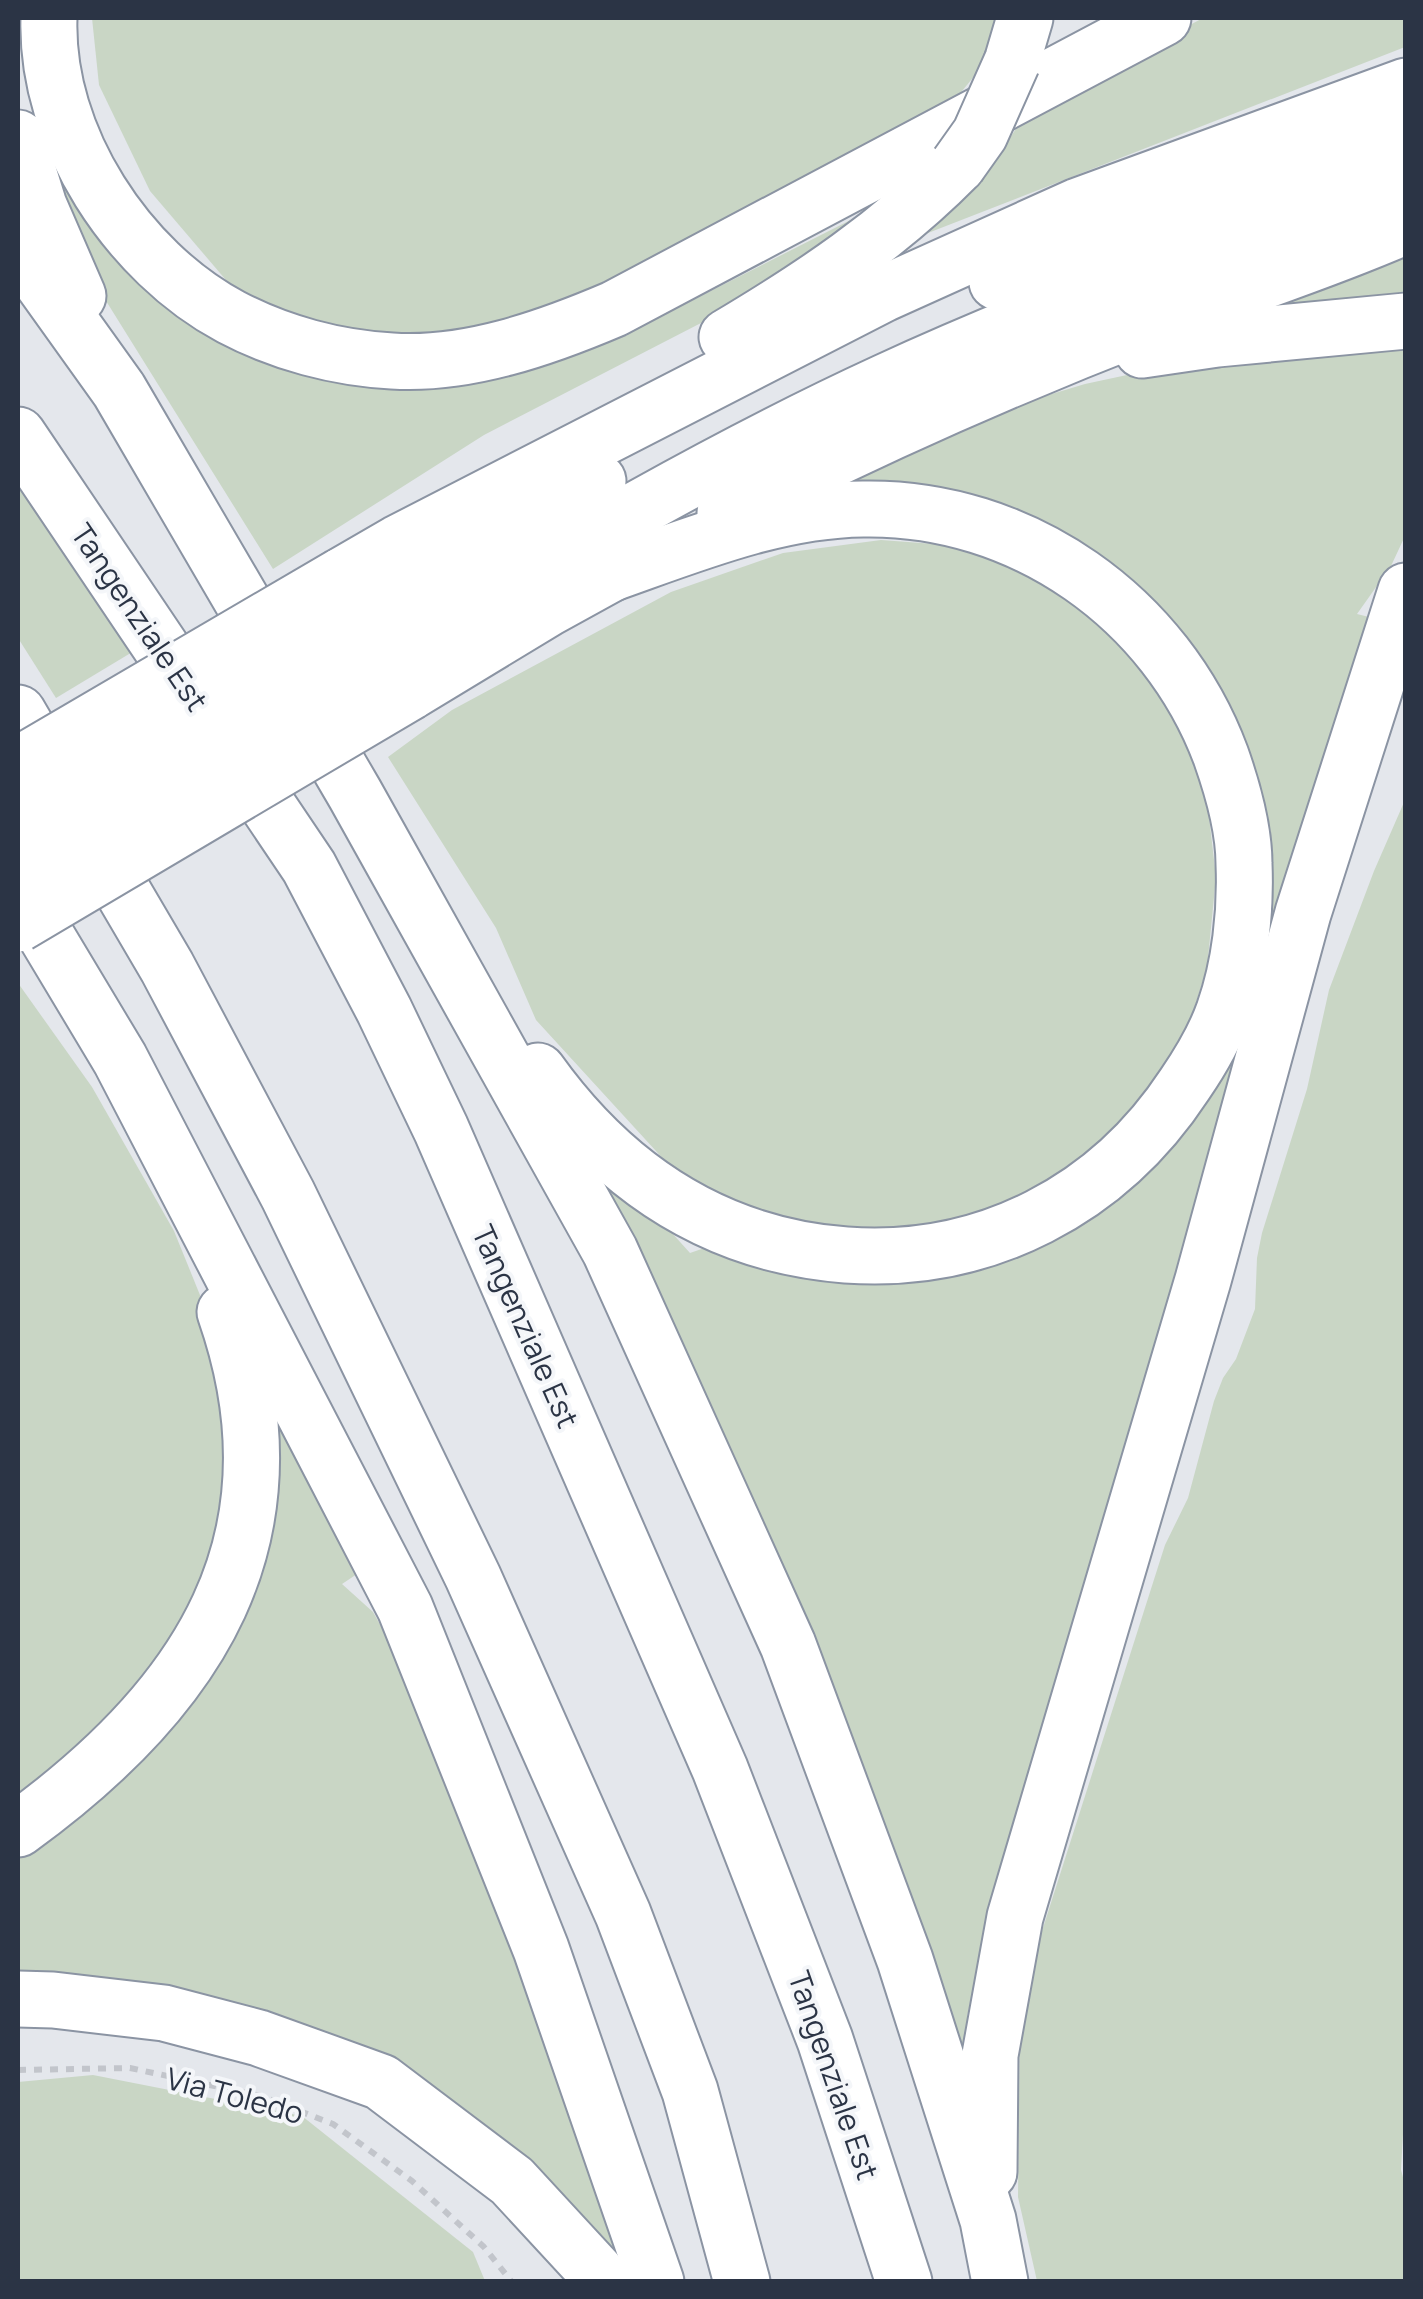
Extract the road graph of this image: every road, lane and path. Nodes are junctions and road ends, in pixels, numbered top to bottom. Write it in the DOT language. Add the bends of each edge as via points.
graph roads {
  1 [pos="49,18"];
  2 [pos="1163,18"];
  3 [pos="1018,40"];
  4 [pos="1406,86"];
  5 [pos="1406,127"];
  6 [pos="18,138"];
  7 [pos="1406,178"];
  8 [pos="1406,226"];
  9 [pos="18,249"];
  10 [pos="1406,321"];
  11 [pos="119,390"];
  12 [pos="970,397"];
  13 [pos="18,435"];
  14 [pos="398,542"];
  15 [pos="604,576"];
  16 [pos="1406,591"];
  17 [pos="376,634"];
  18 [pos="1406,694"];
  19 [pos="18,712"];
  20 [pos="18,766"];
  21 [pos="355,794"];
  22 [pos="18,818"];
  23 [pos="18,872"];
  24 [pos="18,889"];
  25 [pos="18,924"];
  26 [pos="120,1060"];
  27 [pos="1203,1280"];
  28 [pos="18,1828"];
  29 [pos="18,1999"];
  30 [pos="18,2070"];
  31 [pos="988,2220"];
  32 [pos="512,2282"];
  33 [pos="600,2282"];
  34 [pos="656,2282"];
  35 [pos="742,2282"];
  36 [pos="904,2282"];
  37 [pos="1000,2282"];
  1 -- 2 [label="highway" via="68,129 110,205 164,269 265,334 393,362 496,348 614,309"];
  3 -- 14 [label="highway, bridge" via="980,134 958,165 846,264 512,464"];
  4 -- 14 [label="highway" via="1078,206 883,294"];
  5 -- 17 [label="highway" via="1072,251 881,334 695,428"];
  6 -- 11 [label="highway" via="39,206"];
  7 -- 17 [label="highway" via="1145,274 884,382"];
  8 -- 12 [label="highway"];
  9 -- 11 [label="highway"];
  10 -- 12 [label="highway" via="1160,347"];
  11 -- 21 [label="highway"];
  12 -- 15 [label="highway" via="844,453"];
  13 -- 36 [label="highway, Tangenziale Est" via="309,867 384,1010 720,1769 825,2040"];
  14 -- 17 [label="highway"];
  15 -- 17 [label="highway"];
  15 -- 21 [label="highway" via="767,523 817,513 904,510 996,530 1036,548 1107,593 1169,660 1214,737 1240,822 1238,947 1224,1012 1201,1060 1170,1108 1095,1185 1016,1228 887,1256 771,1245 702,1216 639,1178 558,1098 417,862"];
  16 -- 27 [label="highway" via="1303,914"];
  17 -- 20 [label="highway, bridge"];
  17 -- 22 [label="highway, bridge"];
  17 -- 23 [label="highway, bridge"];
  17 -- 25 [label="highway, bridge"];
  18 -- 27 [label="highway" via="1354,826 1258,1142"];
  19 -- 35 [label="highway" via="167,967 288,1195 473,1578 623,1914 690,2091"];
  21 -- 31 [label="highway" via="610,1251 788,1645 905,1960"];
  24 -- 26 [label="highway"];
  26 -- 28 [label="highway" via="234,1338 247,1393 253,1482 234,1569 190,1662 107,1758"];
  26 -- 34 [label="highway" via="405,1608 541,1948"];
  27 -- 31 [label="highway" via="1014,1917 990,2056"];
  29 -- 33 [label="highway" via="164,2013 260,2038 381,2082 512,2181"];
  30 -- 32 [label="path, Via Toledo" via="130,2068 261,2096 333,2124 412,2180"];
  31 -- 37 [label="highway"];
}
